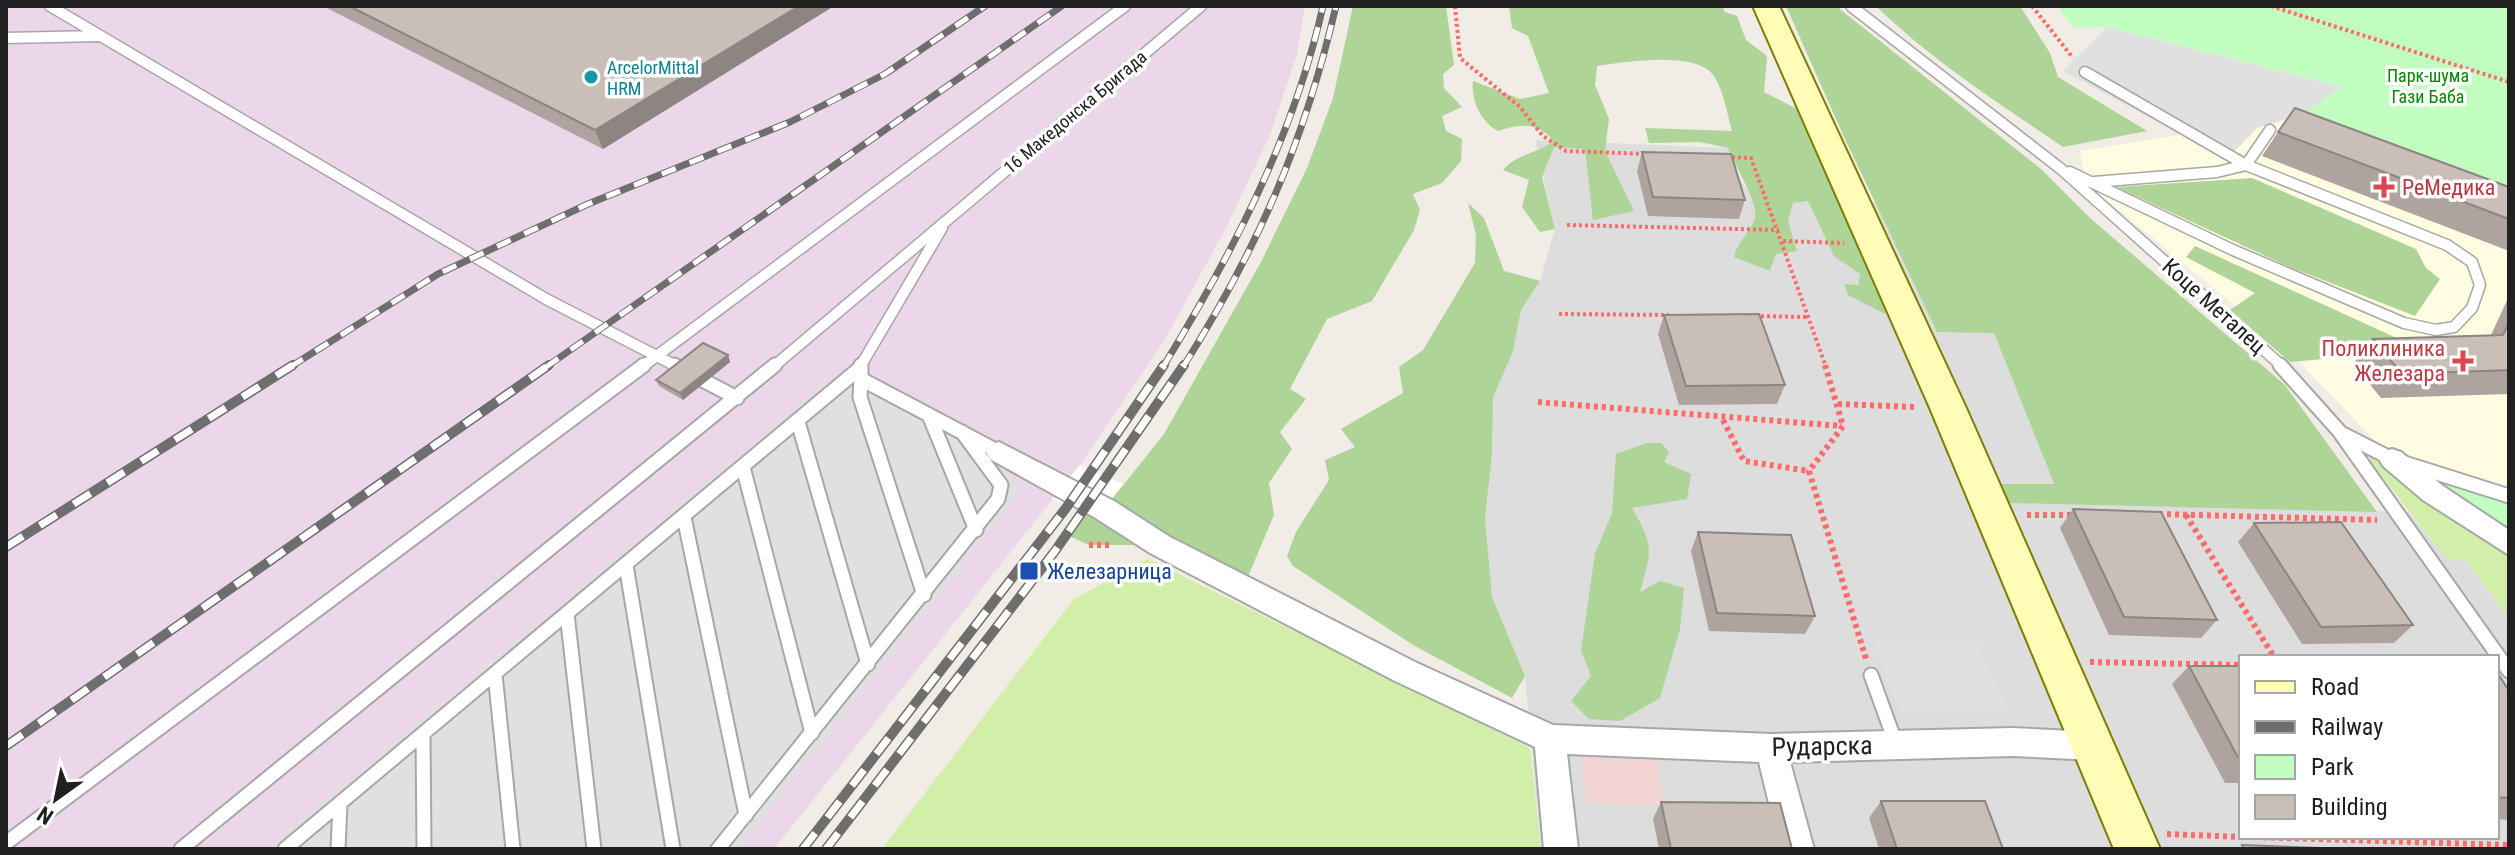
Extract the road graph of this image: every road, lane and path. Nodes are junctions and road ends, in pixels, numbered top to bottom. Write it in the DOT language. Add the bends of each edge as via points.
graph roads {
  1 [pos="50,6"];
  2 [pos="1125,6"];
  3 [pos="1201,6"];
  4 [pos="1455,6"];
  5 [pos="1766,6"];
  6 [pos="1851,6"];
  7 [pos="2032,6"];
  8 [pos="2271,6"];
  9 [pos="102,36"];
  10 [pos="6,38"];
  11 [pos="2085,72"];
  12 [pos="2509,82"];
  13 [pos="2270,130"];
  14 [pos="1659,155"];
  15 [pos="1720,157"];
  16 [pos="2246,165"];
  17 [pos="2061,169"];
  18 [pos="2094,182"];
  19 [pos="948,218"];
  20 [pos="1567,225"];
  21 [pos="1779,230"];
  22 [pos="1783,241"];
  23 [pos="1873,243"];
  24 [pos="1559,314"];
  25 [pos="1683,316"];
  26 [pos="1745,316"];
  27 [pos="1806,317"];
  28 [pos="656,358"];
  29 [pos="861,373"];
  30 [pos="737,398"];
  31 [pos="1538,402"];
  32 [pos="1838,404"];
  33 [pos="1948,408"];
  34 [pos="928,415"];
  35 [pos="1722,419"];
  36 [pos="798,422"];
  37 [pos="1843,426"];
  38 [pos="2339,431"];
  39 [pos="962,432"];
  40 [pos="999,452"];
  41 [pos="2392,459"];
  42 [pos="743,467"];
  43 [pos="1809,471"];
  44 [pos="2509,496"];
  45 [pos="2154,514"];
  46 [pos="2185,514"];
  47 [pos="1995,515"];
  48 [pos="2074,515"];
  49 [pos="684,517"];
  50 [pos="2402,520"];
  51 [pos="976,530"];
  52 [pos="2509,544"];
  53 [pos="626,565"];
  54 [pos="924,595"];
  55 [pos="567,614"];
  56 [pos="2273,655"];
  57 [pos="2498,655"];
  58 [pos="2057,662"];
  59 [pos="868,664"];
  60 [pos="2239,665"];
  61 [pos="495,674"];
  62 [pos="1871,675"];
  63 [pos="812,733"];
  64 [pos="423,735"];
  65 [pos="1551,739"];
  66 [pos="1896,744"];
  67 [pos="2094,746"];
  68 [pos="1771,748"];
  69 [pos="340,804"];
  70 [pos="746,815"];
  71 [pos="2239,837"];
  72 [pos="2318,839"];
  73 [pos="2134,841"];
  74 [pos="6,843"];
  75 [pos="2509,845"];
  76 [pos="181,849"];
  77 [pos="285,849"];
  78 [pos="338,849"];
  79 [pos="424,849"];
  80 [pos="513,849"];
  81 [pos="594,849"];
  82 [pos="673,849"];
  83 [pos="718,849"];
  84 [pos="1561,849"];
  85 [pos="1797,849"];
  1 -- 9 [label="lane"];
  2 -- 28 [label="lane"];
  3 -- 19 [label="lane, 16 Македонска Бригада"];
  4 -- 14 [label="path" via="1460,58 1520,107 1543,136 1566,151"];
  5 -- 23 [label="street"];
  6 -- 17 [label="lane, Коце Металец"];
  7 -- 11 [label="path"];
  8 -- 12 [label="path"];
  9 -- 10 [label="lane"];
  9 -- 28 [label="lane" via="546,299"];
  11 -- 16 [label="lane"];
  13 -- 16 [label="lane"];
  15 -- 21 [label="path" via="1751,158"];
  16 -- 18 [label="lane"];
  16 -- 18 [label="lane" via="2447,245 2472,262 2480,285 2472,308 2454,327 2436,330 2404,323 2233,250"];
  17 -- 18 [label="lane"];
  17 -- 38 [label="lane, Коце Металец" via="2290,374"];
  19 -- 29 [label="lane"];
  19 -- 30 [label="lane, 16 Македонска Бригада"];
  20 -- 21 [label="path"];
  21 -- 22 [label="path"];
  22 -- 23 [label="path"];
  22 -- 27 [label="path"];
  23 -- 33 [label="street"];
  24 -- 25 [label="path"];
  26 -- 27 [label="path"];
  27 -- 32 [label="path"];
  28 -- 30 [label="lane"];
  28 -- 74 [label="lane"];
  29 -- 34 [label="lane"];
  29 -- 36 [label="lane"];
  29 -- 54 [label="lane" via="860,397"];
  30 -- 76 [label="lane, 16 Македонска Бригада"];
  31 -- 35 [label="path"];
  32 -- 33 [label="path"];
  32 -- 37 [label="path"];
  33 -- 47 [label="street"];
  34 -- 39 [label="lane"];
  34 -- 51 [label="lane"];
  35 -- 37 [label="path"];
  35 -- 43 [label="path" via="1744,461"];
  36 -- 42 [label="lane"];
  36 -- 59 [label="lane"];
  37 -- 43 [label="path"];
  38 -- 41 [label="lane"];
  38 -- 50 [label="lane, Коце Металец"];
  39 -- 40 [label="lane"];
  39 -- 51 [label="lane" via="1001,485 998,499"];
  40 -- 65 [label="street" via="1160,545 1404,671"];
  41 -- 44 [label="lane"];
  41 -- 52 [label="street"];
  42 -- 49 [label="lane"];
  42 -- 63 [label="lane"];
  43 -- 62 [label="path"];
  45 -- 46 [label="path"];
  46 -- 50 [label="path"];
  46 -- 56 [label="path"];
  47 -- 48 [label="path"];
  47 -- 58 [label="street"];
  49 -- 53 [label="lane"];
  49 -- 70 [label="lane"];
  50 -- 57 [label="lane, Коце Металец"];
  51 -- 54 [label="lane"];
  53 -- 55 [label="lane"];
  53 -- 82 [label="lane"];
  54 -- 59 [label="lane"];
  55 -- 61 [label="lane"];
  55 -- 81 [label="lane"];
  58 -- 60 [label="path"];
  58 -- 67 [label="street"];
  59 -- 63 [label="lane"];
  61 -- 64 [label="lane"];
  61 -- 80 [label="lane"];
  62 -- 66 [label="lane"];
  63 -- 70 [label="lane"];
  64 -- 69 [label="lane"];
  64 -- 79 [label="lane"];
  65 -- 68 [label="street, Рударска"];
  65 -- 84 [label="street"];
  66 -- 67 [label="street, Рударска"];
  66 -- 68 [label="street, Рударска"];
  67 -- 73 [label="street"];
  68 -- 85 [label="street"];
  69 -- 77 [label="lane"];
  69 -- 78 [label="lane"];
  70 -- 83 [label="lane"];
  71 -- 73 [label="path"];
  72 -- 75 [label="path"];
}
